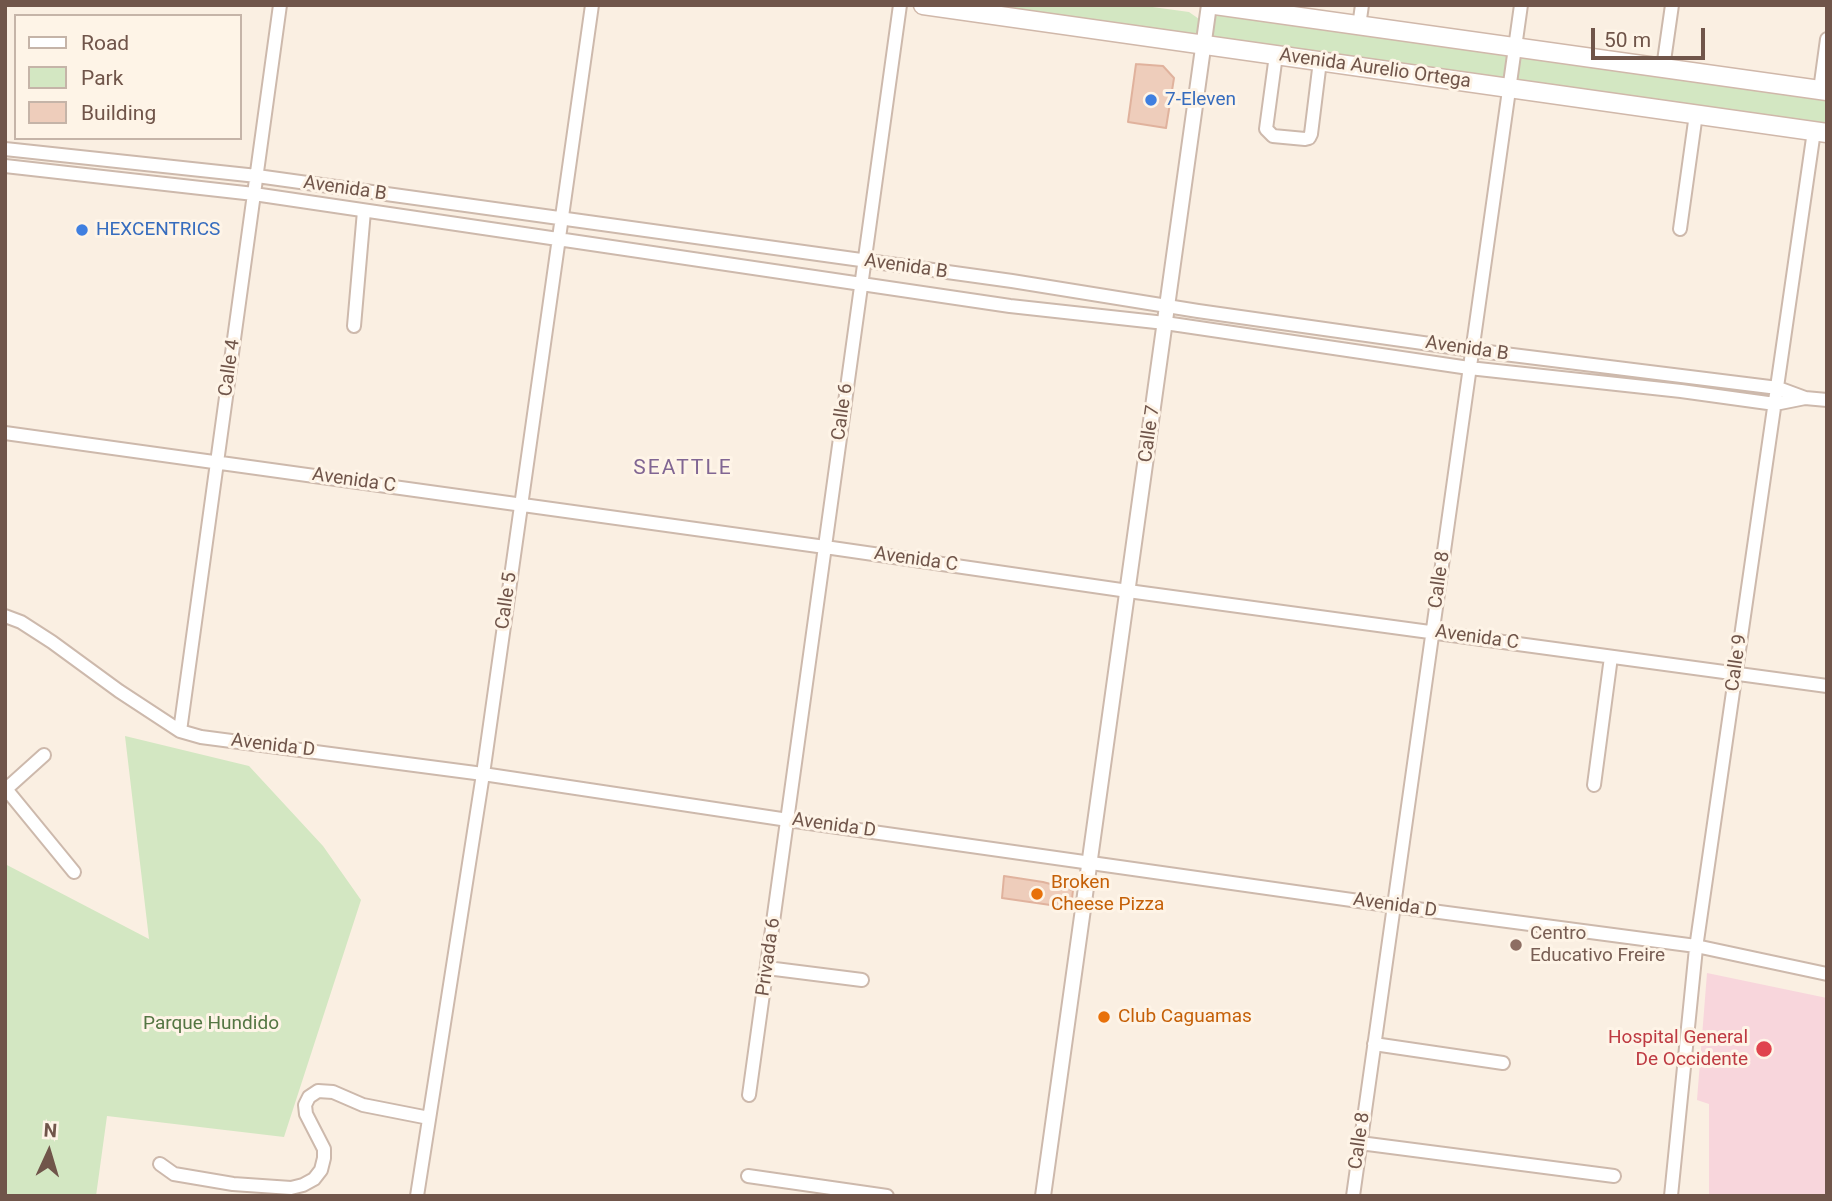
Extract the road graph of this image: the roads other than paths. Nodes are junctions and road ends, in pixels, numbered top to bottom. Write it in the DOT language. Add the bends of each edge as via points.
graph roads {
  1 [pos="280,5"];
  2 [pos="592,5"];
  3 [pos="900,5"];
  4 [pos="923,5"];
  5 [pos="1209,5"];
  6 [pos="1215,5"];
  7 [pos="1362,5"];
  8 [pos="1521,5"];
  9 [pos="1672,5"];
  10 [pos="1359,26"];
  11 [pos="1827,39"];
  12 [pos="1203,45"];
  13 [pos="1515,47"];
  14 [pos="1276,55"];
  15 [pos="1320,61"];
  16 [pos="1663,68"];
  17 [pos="1509,88"];
  18 [pos="1823,91"];
  19 [pos="1696,114"];
  20 [pos="1820,132"];
  21 [pos="5,149"];
  22 [pos="5,166"];
  23 [pos="257,176"];
  24 [pos="254,194"];
  25 [pos="443,203"];
  26 [pos="364,211"];
  27 [pos="561,219"];
  28 [pos="440,222"];
  29 [pos="1680,229"];
  30 [pos="558,239"];
  31 [pos="864,261"];
  32 [pos="860,284"];
  33 [pos="1167,305"];
  34 [pos="1165,323"];
  35 [pos="355,326"];
  36 [pos="1345,332"];
  37 [pos="1342,349"];
  38 [pos="1472,350"];
  39 [pos="1469,369"];
  40 [pos="1683,376"];
  41 [pos="1778,388"];
  42 [pos="1681,391"];
  43 [pos="1805,398"];
  44 [pos="1827,400"];
  45 [pos="1775,404"];
  46 [pos="5,433"];
  47 [pos="217,462"];
  48 [pos="521,505"];
  49 [pos="825,547"];
  50 [pos="1128,591"];
  51 [pos="5,616"];
  52 [pos="1432,632"];
  53 [pos="1611,657"];
  54 [pos="1735,673"];
  55 [pos="1827,686"];
  56 [pos="180,731"];
  57 [pos="44,755"];
  58 [pos="482,774"];
  59 [pos="1594,785"];
  60 [pos="6,790"];
  61 [pos="788,820"];
  62 [pos="1090,862"];
  63 [pos="74,872"];
  64 [pos="1394,906"];
  65 [pos="1696,947"];
  66 [pos="767,968"];
  67 [pos="1827,974"];
  68 [pos="862,980"];
  69 [pos="1374,1044"];
  70 [pos="1503,1063"];
  71 [pos="750,1095"];
  72 [pos="429,1118"];
  73 [pos="1360,1143"];
  74 [pos="160,1164"];
  75 [pos="1614,1175"];
  76 [pos="748,1176"];
  77 [pos="842,1193"];
  78 [pos="416,1196"];
  79 [pos="887,1196"];
  80 [pos="1043,1196"];
  81 [pos="1353,1196"];
  82 [pos="1671,1196"];
  1 -- 23 [label="street, Calle 4"];
  2 -- 27 [label="street, Calle 5"];
  3 -- 31 [label="street, Calle 6"];
  4 -- 12 [label="main road, Avenida Aurelio Ortega"];
  5 -- 12 [label="street, Calle 7"];
  6 -- 10 [label="main road"];
  7 -- 10 [label="street"];
  8 -- 13 [label="street, Calle 8"];
  9 -- 16 [label="street"];
  10 -- 13 [label="main road"];
  11 -- 18 [label="street"];
  12 -- 14 [label="main road, Avenida Aurelio Ortega"];
  12 -- 33 [label="street, Calle 7"];
  13 -- 16 [label="main road"];
  13 -- 17 [label="street, Calle 8"];
  14 -- 15 [label="main road, Avenida Aurelio Ortega"];
  14 -- 15 [label="street" via="1266,129 1273,136 1309,138"];
  15 -- 17 [label="main road, Avenida Aurelio Ortega"];
  16 -- 18 [label="main road"];
  17 -- 19 [label="main road, Avenida Aurelio Ortega"];
  17 -- 38 [label="street, Calle 8"];
  19 -- 20 [label="main road, Avenida Aurelio Ortega"];
  19 -- 29 [label="street"];
  20 -- 41 [label="street, Calle 9"];
  21 -- 23 [label="street, Avenida B"];
  22 -- 24 [label="street, Avenida B"];
  23 -- 24 [label="street, Calle 4"];
  23 -- 25 [label="street, Avenida B"];
  24 -- 26 [label="street, Avenida B"];
  24 -- 47 [label="street, Calle 4"];
  25 -- 27 [label="street, Avenida B"];
  25 -- 28 [label="street"];
  26 -- 28 [label="street, Avenida B"];
  26 -- 35 [label="street"];
  27 -- 30 [label="street, Calle 5"];
  27 -- 31 [label="street, Avenida B"];
  28 -- 30 [label="street, Avenida B"];
  30 -- 32 [label="street, Avenida B"];
  30 -- 48 [label="street, Calle 5"];
  31 -- 32 [label="street, Calle 6"];
  31 -- 33 [label="street, Avenida B"];
  32 -- 34 [label="street, Avenida B"];
  32 -- 49 [label="street, Calle 6"];
  33 -- 34 [label="street, Calle 7"];
  33 -- 36 [label="street, Avenida B"];
  34 -- 37 [label="street, Avenida B"];
  34 -- 50 [label="street, Calle 7"];
  36 -- 37 [label="street"];
  36 -- 38 [label="street, Avenida B"];
  37 -- 39 [label="street, Avenida B"];
  38 -- 39 [label="street, Calle 8"];
  38 -- 40 [label="street, Avenida B"];
  39 -- 42 [label="street, Avenida B"];
  39 -- 52 [label="street, Calle 8"];
  40 -- 41 [label="street, Avenida B"];
  40 -- 42 [label="street"];
  41 -- 43 [label="street, Avenida B"];
  41 -- 45 [label="street, Calle 9"];
  42 -- 45 [label="street, Avenida B"];
  43 -- 44 [label="street, Avenida B"];
  43 -- 45 [label="street, Avenida B"];
  45 -- 54 [label="street, Calle 9"];
  46 -- 47 [label="street, Avenida C"];
  47 -- 48 [label="street, Avenida C"];
  47 -- 56 [label="street, Calle 4"];
  48 -- 49 [label="street, Avenida C"];
  48 -- 58 [label="street, Calle 5"];
  49 -- 50 [label="street, Avenida C"];
  49 -- 61 [label="street, Calle 6"];
  50 -- 52 [label="street, Avenida C"];
  50 -- 62 [label="street, Calle 7"];
  51 -- 56 [label="street, Avenida D" via="52,642"];
  52 -- 53 [label="street, Avenida C"];
  52 -- 64 [label="street, Calle 8"];
  53 -- 54 [label="street, Avenida C"];
  53 -- 59 [label="street"];
  54 -- 55 [label="street, Avenida C"];
  54 -- 65 [label="street, Calle 9"];
  56 -- 58 [label="street, Avenida D"];
  57 -- 60 [label="street"];
  58 -- 61 [label="street, Avenida D"];
  58 -- 72 [label="street, Calle 5"];
  60 -- 63 [label="street"];
  61 -- 62 [label="street, Avenida D"];
  61 -- 66 [label="street, Privada 6"];
  62 -- 64 [label="street, Avenida D"];
  62 -- 80 [label="street, Calle 7"];
  64 -- 65 [label="street, Avenida D"];
  64 -- 69 [label="street, Calle 8"];
  65 -- 67 [label="street, Avenida D"];
  65 -- 82 [label="street, Calle 9"];
  66 -- 68 [label="street"];
  66 -- 71 [label="street, Privada 6"];
  69 -- 70 [label="street"];
  69 -- 73 [label="street, Calle 8"];
  72 -- 74 [label="street" via="318,1091 309,1097 306,1114 324,1149 321,1170 314,1179 291,1188 174,1174"];
  72 -- 78 [label="street, Calle 5"];
  73 -- 75 [label="street"];
  73 -- 81 [label="street, Calle 8"];
  76 -- 77 [label="street"];
  77 -- 79 [label="street"];
}
